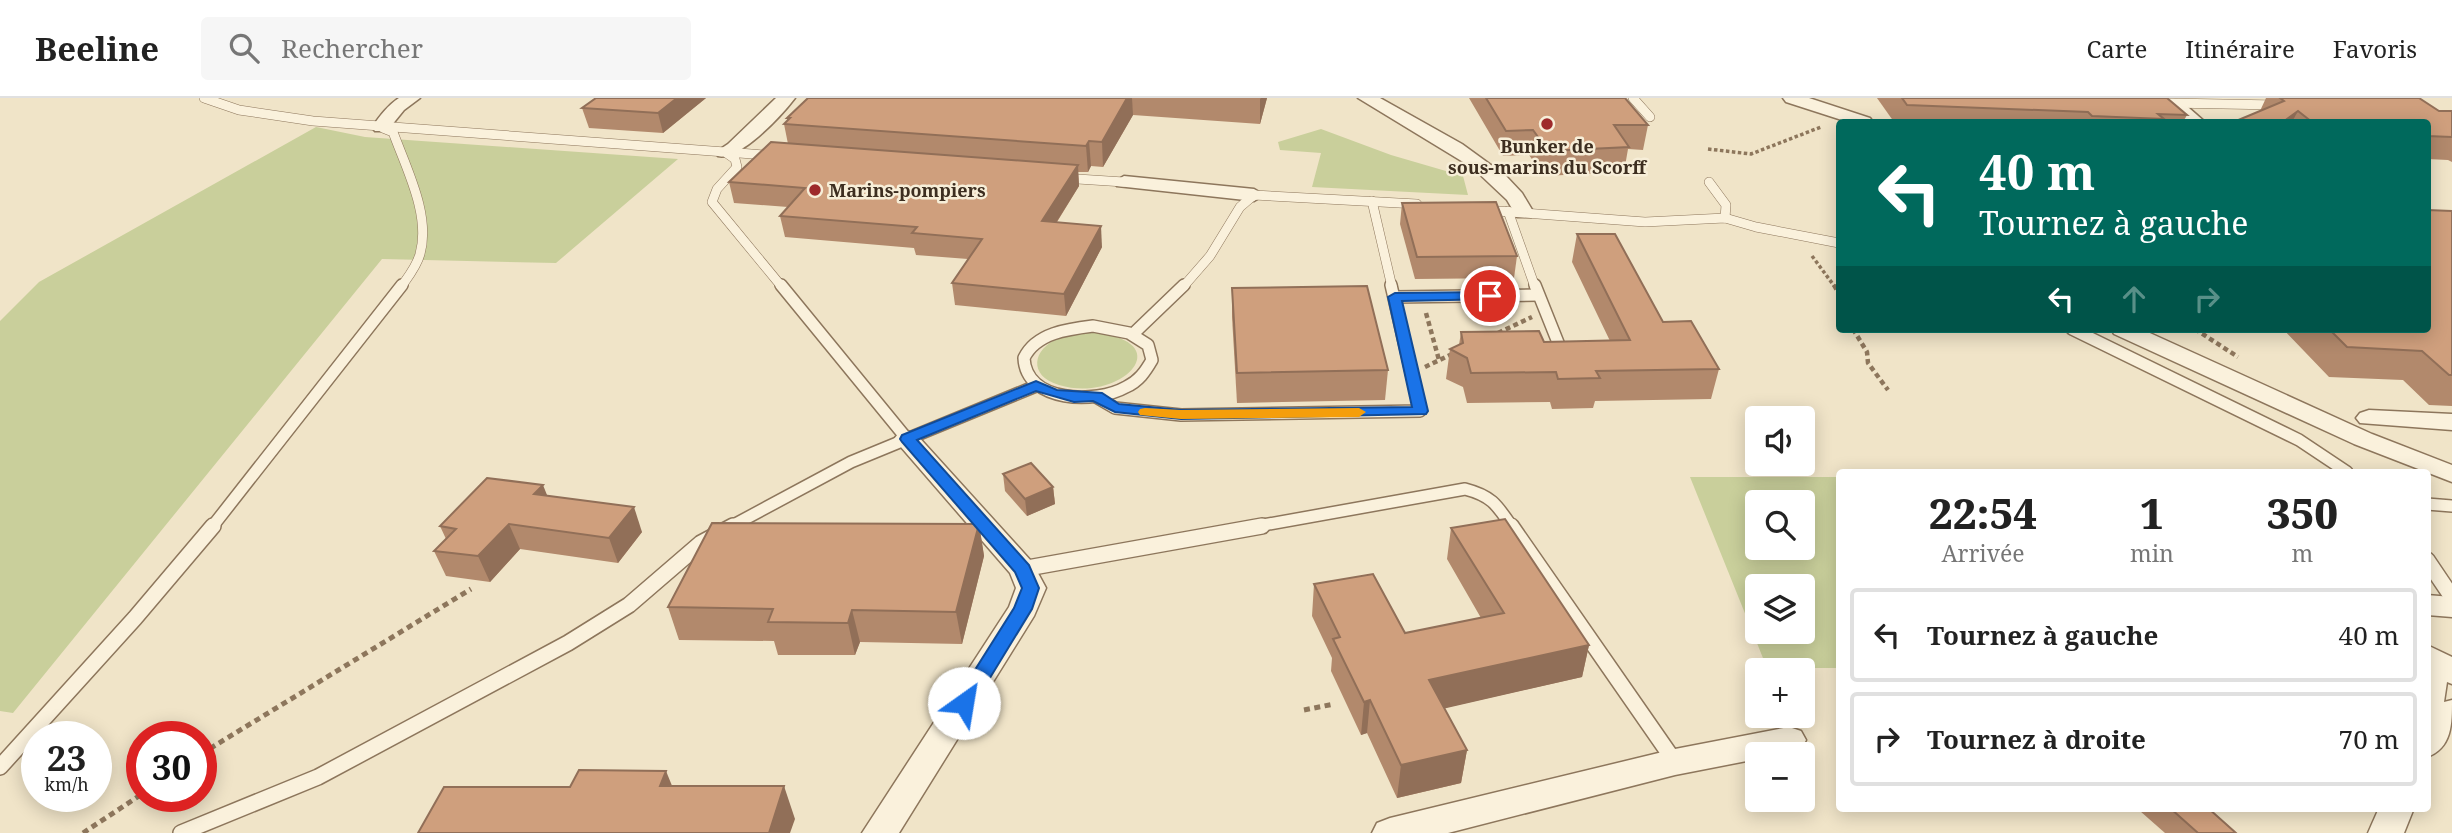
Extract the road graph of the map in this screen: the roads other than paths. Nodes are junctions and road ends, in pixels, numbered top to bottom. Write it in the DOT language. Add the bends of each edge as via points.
graph roads {
  1 [pos="204,98"];
  2 [pos="411,98"];
  3 [pos="786,98"];
  4 [pos="1367,98"];
  5 [pos="1633,98"];
  6 [pos="1792,98"];
  7 [pos="2166,103"];
  8 [pos="2286,105"];
  9 [pos="1650,117"];
  10 [pos="1855,119"];
  11 [pos="2192,119"];
  12 [pos="381,127"];
  13 [pos="726,152"];
  14 [pos="792,158"];
  15 [pos="1057,177"];
  16 [pos="1124,182"];
  17 [pos="1709,182"];
  18 [pos="1254,195"];
  19 [pos="1372,201"];
  20 [pos="1426,205"];
  21 [pos="1467,208"];
  22 [pos="1516,212"];
  23 [pos="1725,218"];
  24 [pos="1836,242"];
  25 [pos="1538,295"];
  26 [pos="1395,297"];
  27 [pos="2080,333"];
  28 [pos="2131,333"];
  29 [pos="1133,334"];
  30 [pos="1563,356"];
  31 [pos="1036,386"];
  32 [pos="1096,397"];
  33 [pos="2368,418"];
  34 [pos="2452,422"];
  35 [pos="907,439"];
  36 [pos="2342,469"];
  37 [pos="2452,474"];
  38 [pos="2431,504"];
  39 [pos="2452,506"];
  40 [pos="2431,566"];
  41 [pos="1022,569"];
  42 [pos="2452,597"];
  43 [pos="2431,605"];
  44 [pos="2452,607"];
  45 [pos="2431,659"];
  46 [pos="2452,672"];
  47 [pos="2452,712"];
  48 [pos="2431,739"];
  49 [pos="1789,740"];
  50 [pos="1675,762"];
  51 [pos="0,767"];
  52 [pos="2395,812"];
  53 [pos="181,833"];
  54 [pos="880,833"];
  55 [pos="1390,833"];
  56 [pos="2386,833"];
  1 -- 12 [label="lane" via="239,110"];
  2 -- 12 [label="street"];
  3 -- 13 [label="street"];
  4 -- 22 [label="street" via="1506,184 1520,201"];
  5 -- 9 [label="lane"];
  6 -- 10 [label="street"];
  7 -- 8 [label="lane"];
  7 -- 11 [label="street"];
  12 -- 13 [label="lane"];
  12 -- 51 [label="lane" via="393,132 414,192 422,237 419,256 286,438 87,673"];
  13 -- 14 [label="lane"];
  13 -- 35 [label="lane" via="737,167 712,202"];
  15 -- 16 [label="lane"];
  16 -- 18 [label="street"];
  17 -- 23 [label="lane" via="1726,205"];
  18 -- 19 [label="lane"];
  18 -- 29 [label="lane" via="1241,203 1212,254 1189,281"];
  19 -- 20 [label="lane"];
  19 -- 26 [label="lane"];
  21 -- 22 [label="lane"];
  22 -- 23 [label="lane" via="1644,222"];
  22 -- 25 [label="lane"];
  23 -- 24 [label="lane"];
  25 -- 26 [label="lane"];
  25 -- 30 [label="lane"];
  26 -- 32 [label="lane" via="1420,411 1181,415 1115,408"];
  27 -- 36 [label="lane" via="2299,440"];
  28 -- 37 [label="street" via="2362,439"];
  29 -- 31 [label="lane" via="1093,326 1045,337 1027,352 1023,364 1026,376"];
  29 -- 32 [label="lane" via="1151,351 1146,374 1134,384"];
  31 -- 32 [label="lane" via="1074,397"];
  31 -- 35 [label="lane"];
  33 -- 34 [label="street"];
  35 -- 41 [label="street"];
  35 -- 53 [label="lane" via="851,462 701,543 629,605 568,643 318,777"];
  38 -- 39 [label="lane"];
  40 -- 42 [label="lane"];
  41 -- 50 [label="lane" via="1465,489 1481,493 1493,500"];
  41 -- 54 [label="street" via="1031,588 1023,609"];
  43 -- 44 [label="street"];
  45 -- 46 [label="street"];
  47 -- 48 [label="street"];
  49 -- 50 [label="street"];
  50 -- 55 [label="street"];
  52 -- 56 [label="street"];
}
